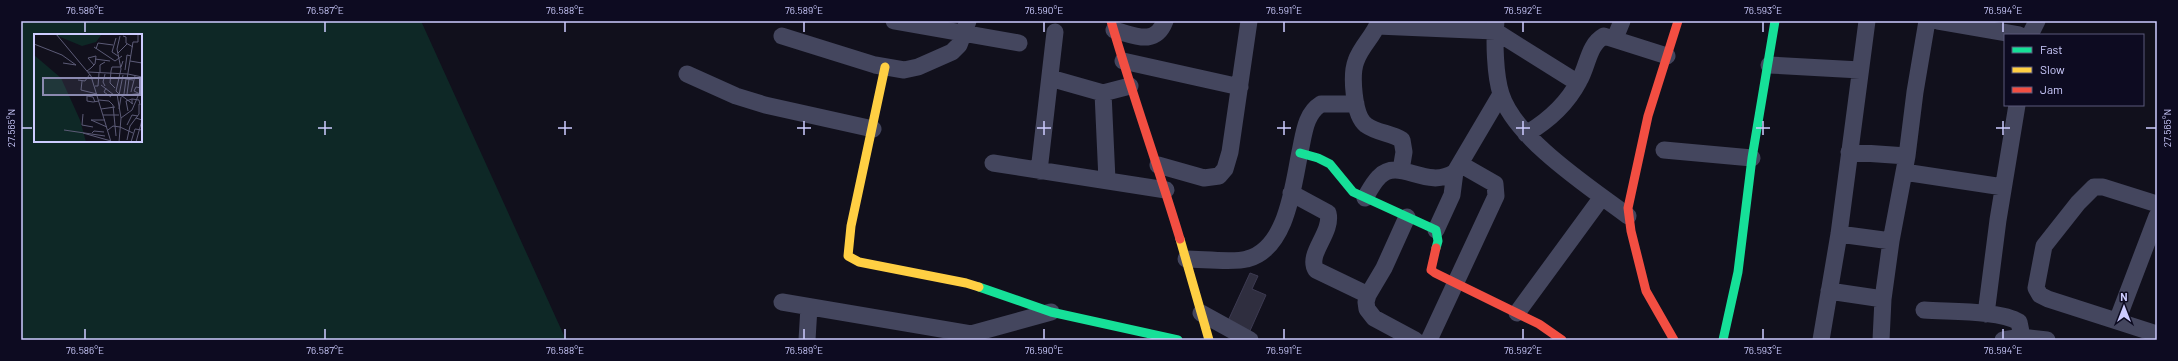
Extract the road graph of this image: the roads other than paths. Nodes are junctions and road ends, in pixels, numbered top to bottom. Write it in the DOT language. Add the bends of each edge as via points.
graph roads {
  1 [pos="894,21"];
  2 [pos="1165,21"];
  3 [pos="1249,21"];
  4 [pos="1622,21"];
  5 [pos="1678,21"];
  6 [pos="1775,21"];
  7 [pos="1867,21"];
  8 [pos="1927,21"];
  9 [pos="1938,21"];
  10 [pos="2037,21"];
  11 [pos="1378,24"];
  12 [pos="1112,26"];
  13 [pos="1496,26"];
  14 [pos="966,27"];
  15 [pos="1055,32"];
  16 [pos="2014,34"];
  17 [pos="2030,34"];
  18 [pos="782,36"];
  19 [pos="1615,38"];
  20 [pos="1019,43"];
  21 [pos="1667,56"];
  22 [pos="1122,61"];
  23 [pos="1769,66"];
  24 [pos="885,67"];
  25 [pos="1860,70"];
  26 [pos="686,74"];
  27 [pos="1050,78"];
  28 [pos="1578,83"];
  29 [pos="1130,86"];
  30 [pos="1240,87"];
  31 [pos="1103,93"];
  32 [pos="1501,94"];
  33 [pos="1356,104"];
  34 [pos="2017,106"];
  35 [pos="873,129"];
  36 [pos="1526,134"];
  37 [pos="1664,150"];
  38 [pos="1849,152"];
  39 [pos="1300,153"];
  40 [pos="1752,158"];
  41 [pos="993,163"];
  42 [pos="1906,164"];
  43 [pos="1158,165"];
  44 [pos="1458,168"];
  45 [pos="1401,170"];
  46 [pos="1039,172"];
  47 [pos="1107,180"];
  48 [pos="2003,187"];
  49 [pos="1166,190"];
  50 [pos="1291,193"];
  51 [pos="1602,197"];
  52 [pos="1365,198"];
  53 [pos="2157,204"];
  54 [pos="1628,216"];
  55 [pos="2157,216"];
  56 [pos="1407,218"];
  57 [pos="1436,230"];
  58 [pos="1839,234"];
  59 [pos="1891,241"];
  60 [pos="1186,259"];
  61 [pos="1455,282"];
  62 [pos="1829,291"];
  63 [pos="1368,295"];
  64 [pos="1883,299"];
  65 [pos="782,302"];
  66 [pos="810,307"];
  67 [pos="1924,310"];
  68 [pos="1051,312"];
  69 [pos="1201,313"];
  70 [pos="1517,313"];
  71 [pos="1986,314"];
  72 [pos="2117,321"];
  73 [pos="2157,334"];
  74 [pos="970,337"];
  75 [pos="2022,337"];
  76 [pos="807,340"];
  77 [pos="1178,340"];
  78 [pos="1209,340"];
  79 [pos="1250,340"];
  80 [pos="1415,340"];
  81 [pos="1429,340"];
  82 [pos="1562,340"];
  83 [pos="1674,340"];
  84 [pos="1723,340"];
  85 [pos="1821,340"];
  86 [pos="1881,340"];
  87 [pos="2003,340"];
  88 [pos="2047,340"];
  1 -- 14 [label="street"];
  2 -- 12 [label="street" via="1151,38"];
  3 -- 30 [label="street"];
  4 -- 19 [label="street"];
  5 -- 21 [label="street"];
  6 -- 23 [label="street"];
  7 -- 25 [label="street"];
  8 -- 42 [label="street"];
  9 -- 16 [label="street"];
  10 -- 17 [label="street"];
  11 -- 13 [label="street"];
  11 -- 33 [label="street" via="1354,64"];
  12 -- 22 [label="street"];
  13 -- 28 [label="street"];
  13 -- 32 [label="street"];
  14 -- 20 [label="street"];
  14 -- 24 [label="street" via="959,45 952,52 918,67 904,70"];
  15 -- 27 [label="street"];
  18 -- 24 [label="street"];
  19 -- 21 [label="street"];
  19 -- 28 [label="street" via="1604,36 1596,40"];
  21 -- 54 [label="street" via="1640,146 1629,193"];
  22 -- 29 [label="street"];
  22 -- 30 [label="street"];
  23 -- 25 [label="street"];
  23 -- 40 [label="street"];
  24 -- 35 [label="street"];
  25 -- 38 [label="street"];
  26 -- 35 [label="street" via="736,96 765,105"];
  27 -- 31 [label="street"];
  27 -- 46 [label="street"];
  28 -- 36 [label="street" via="1554,113"];
  29 -- 31 [label="street"];
  29 -- 43 [label="street"];
  30 -- 43 [label="street" via="1230,152 1225,169 1219,176 1204,178"];
  31 -- 47 [label="street"];
  32 -- 36 [label="street" via="1511,114"];
  32 -- 44 [label="street"];
  33 -- 39 [label="street" via="1327,103 1315,108 1307,122"];
  33 -- 45 [label="street" via="1364,124 1402,140 1404,152"];
  34 -- 48 [label="street"];
  35 -- 68 [label="street" via="851,226 848,256 859,262 966,283"];
  36 -- 51 [label="street"];
  37 -- 40 [label="street"];
  38 -- 42 [label="street"];
  38 -- 58 [label="street"];
  39 -- 50 [label="street"];
  39 -- 52 [label="street" via="1325,161 1353,192"];
  40 -- 84 [label="street" via="1738,272"];
  41 -- 46 [label="street"];
  42 -- 48 [label="street"];
  42 -- 59 [label="street"];
  43 -- 49 [label="street"];
  44 -- 45 [label="street" via="1448,176 1430,179"];
  44 -- 57 [label="street" via="1452,195"];
  44 -- 61 [label="street" via="1490,180 1495,184 1496,196"];
  45 -- 52 [label="street" via="1393,170 1379,177"];
  46 -- 47 [label="street"];
  47 -- 49 [label="street"];
  48 -- 71 [label="street"];
  49 -- 60 [label="street"];
  50 -- 60 [label="street" via="1279,232 1256,256 1246,260"];
  50 -- 63 [label="street" via="1328,213 1329,225 1314,260 1316,270"];
  51 -- 54 [label="street"];
  51 -- 70 [label="street"];
  52 -- 56 [label="street"];
  53 -- 72 [label="street" via="2103,187 2094,187 2044,246 2036,282 2040,295"];
  54 -- 83 [label="street" via="1646,291"];
  55 -- 72 [label="street"];
  56 -- 57 [label="street"];
  56 -- 63 [label="street" via="1384,268"];
  57 -- 61 [label="street" via="1439,241 1430,265 1431,270"];
  58 -- 59 [label="street"];
  58 -- 62 [label="street"];
  59 -- 64 [label="street"];
  60 -- 69 [label="street"];
  61 -- 70 [label="street"];
  61 -- 81 [label="street"];
  62 -- 64 [label="street"];
  62 -- 85 [label="street"];
  63 -- 80 [label="street" via="1367,309 1370,314"];
  64 -- 86 [label="street"];
  65 -- 66 [label="street"];
  66 -- 74 [label="street"];
  66 -- 76 [label="street"];
  67 -- 71 [label="street"];
  68 -- 74 [label="street"];
  68 -- 77 [label="street"];
  69 -- 78 [label="street"];
  69 -- 79 [label="street"];
  70 -- 82 [label="street"];
  71 -- 75 [label="street" via="2019,322"];
  72 -- 73 [label="street"];
  75 -- 87 [label="street"];
  75 -- 88 [label="street"];
}
